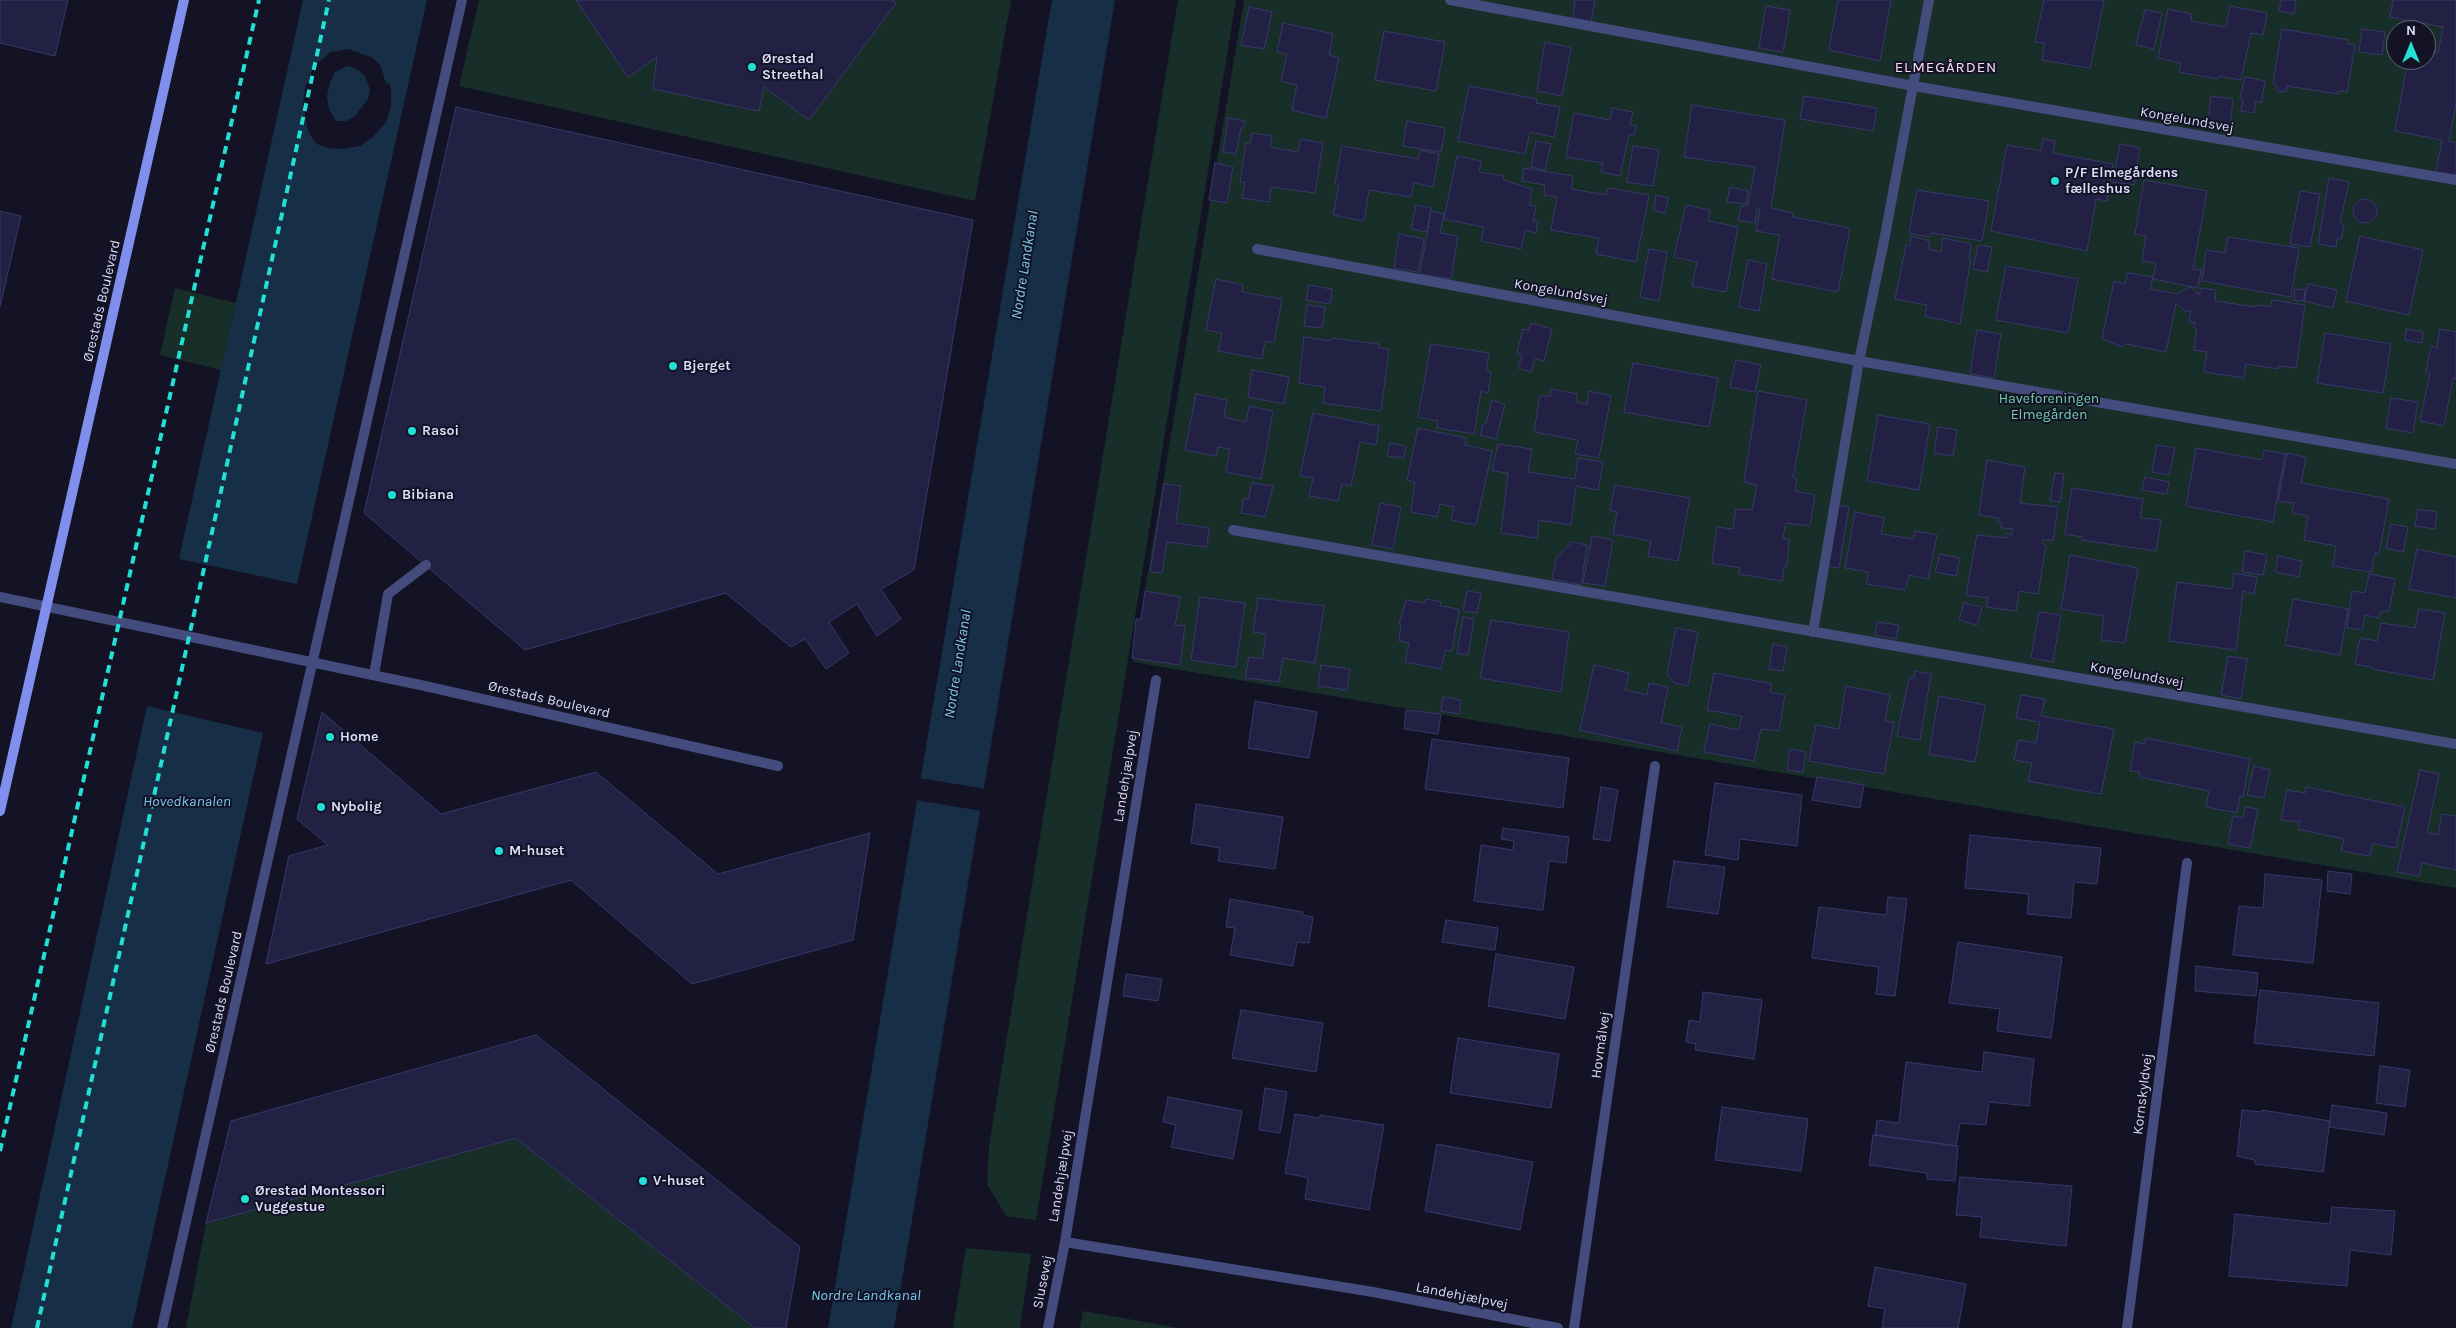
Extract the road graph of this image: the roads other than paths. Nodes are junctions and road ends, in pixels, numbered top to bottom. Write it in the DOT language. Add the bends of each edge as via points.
graph roads {
  1 [pos="184,0"];
  2 [pos="462,0"];
  3 [pos="1450,0"];
  4 [pos="1929,0"];
  5 [pos="1914,86"];
  6 [pos="2456,180"];
  7 [pos="1257,249"];
  8 [pos="1859,361"];
  9 [pos="2456,464"];
  10 [pos="1233,530"];
  11 [pos="426,565"];
  12 [pos="0,597"];
  13 [pos="46,608"];
  14 [pos="1813,632"];
  15 [pos="313,662"];
  16 [pos="374,676"];
  17 [pos="1156,680"];
  18 [pos="2456,744"];
  19 [pos="778,766"];
  20 [pos="1655,766"];
  21 [pos="0,811"];
  22 [pos="2187,863"];
  23 [pos="1065,1242"];
  24 [pos="162,1328"];
  25 [pos="1048,1328"];
  26 [pos="1558,1328"];
  27 [pos="1574,1328"];
  28 [pos="2127,1328"];
  1 -- 13 [label="street, Ørestads Boulevard"];
  2 -- 15 [label="street, Ørestads Boulevard"];
  3 -- 5 [label="street, Kongelundsvej"];
  4 -- 5 [label="street"];
  5 -- 6 [label="street, Kongelundsvej"];
  5 -- 8 [label="street"];
  7 -- 8 [label="street, Kongelundsvej"];
  8 -- 9 [label="street, Kongelundsvej"];
  8 -- 14 [label="street"];
  10 -- 14 [label="street, Kongelundsvej"];
  11 -- 16 [label="street" via="388,594"];
  12 -- 13 [label="street"];
  13 -- 15 [label="street, Ørestads Boulevard"];
  13 -- 21 [label="street, Ørestads Boulevard"];
  14 -- 18 [label="street, Kongelundsvej"];
  15 -- 16 [label="street, Ørestads Boulevard"];
  15 -- 24 [label="street, Ørestads Boulevard"];
  16 -- 19 [label="street, Ørestads Boulevard"];
  17 -- 23 [label="street, Landehjælpvej"];
  20 -- 27 [label="street, Hovmålvej"];
  22 -- 28 [label="street, Kornskyldvej"];
  23 -- 25 [label="street, Slusevej"];
  23 -- 26 [label="street, Landehjælpvej" via="1373,1292"];
}
